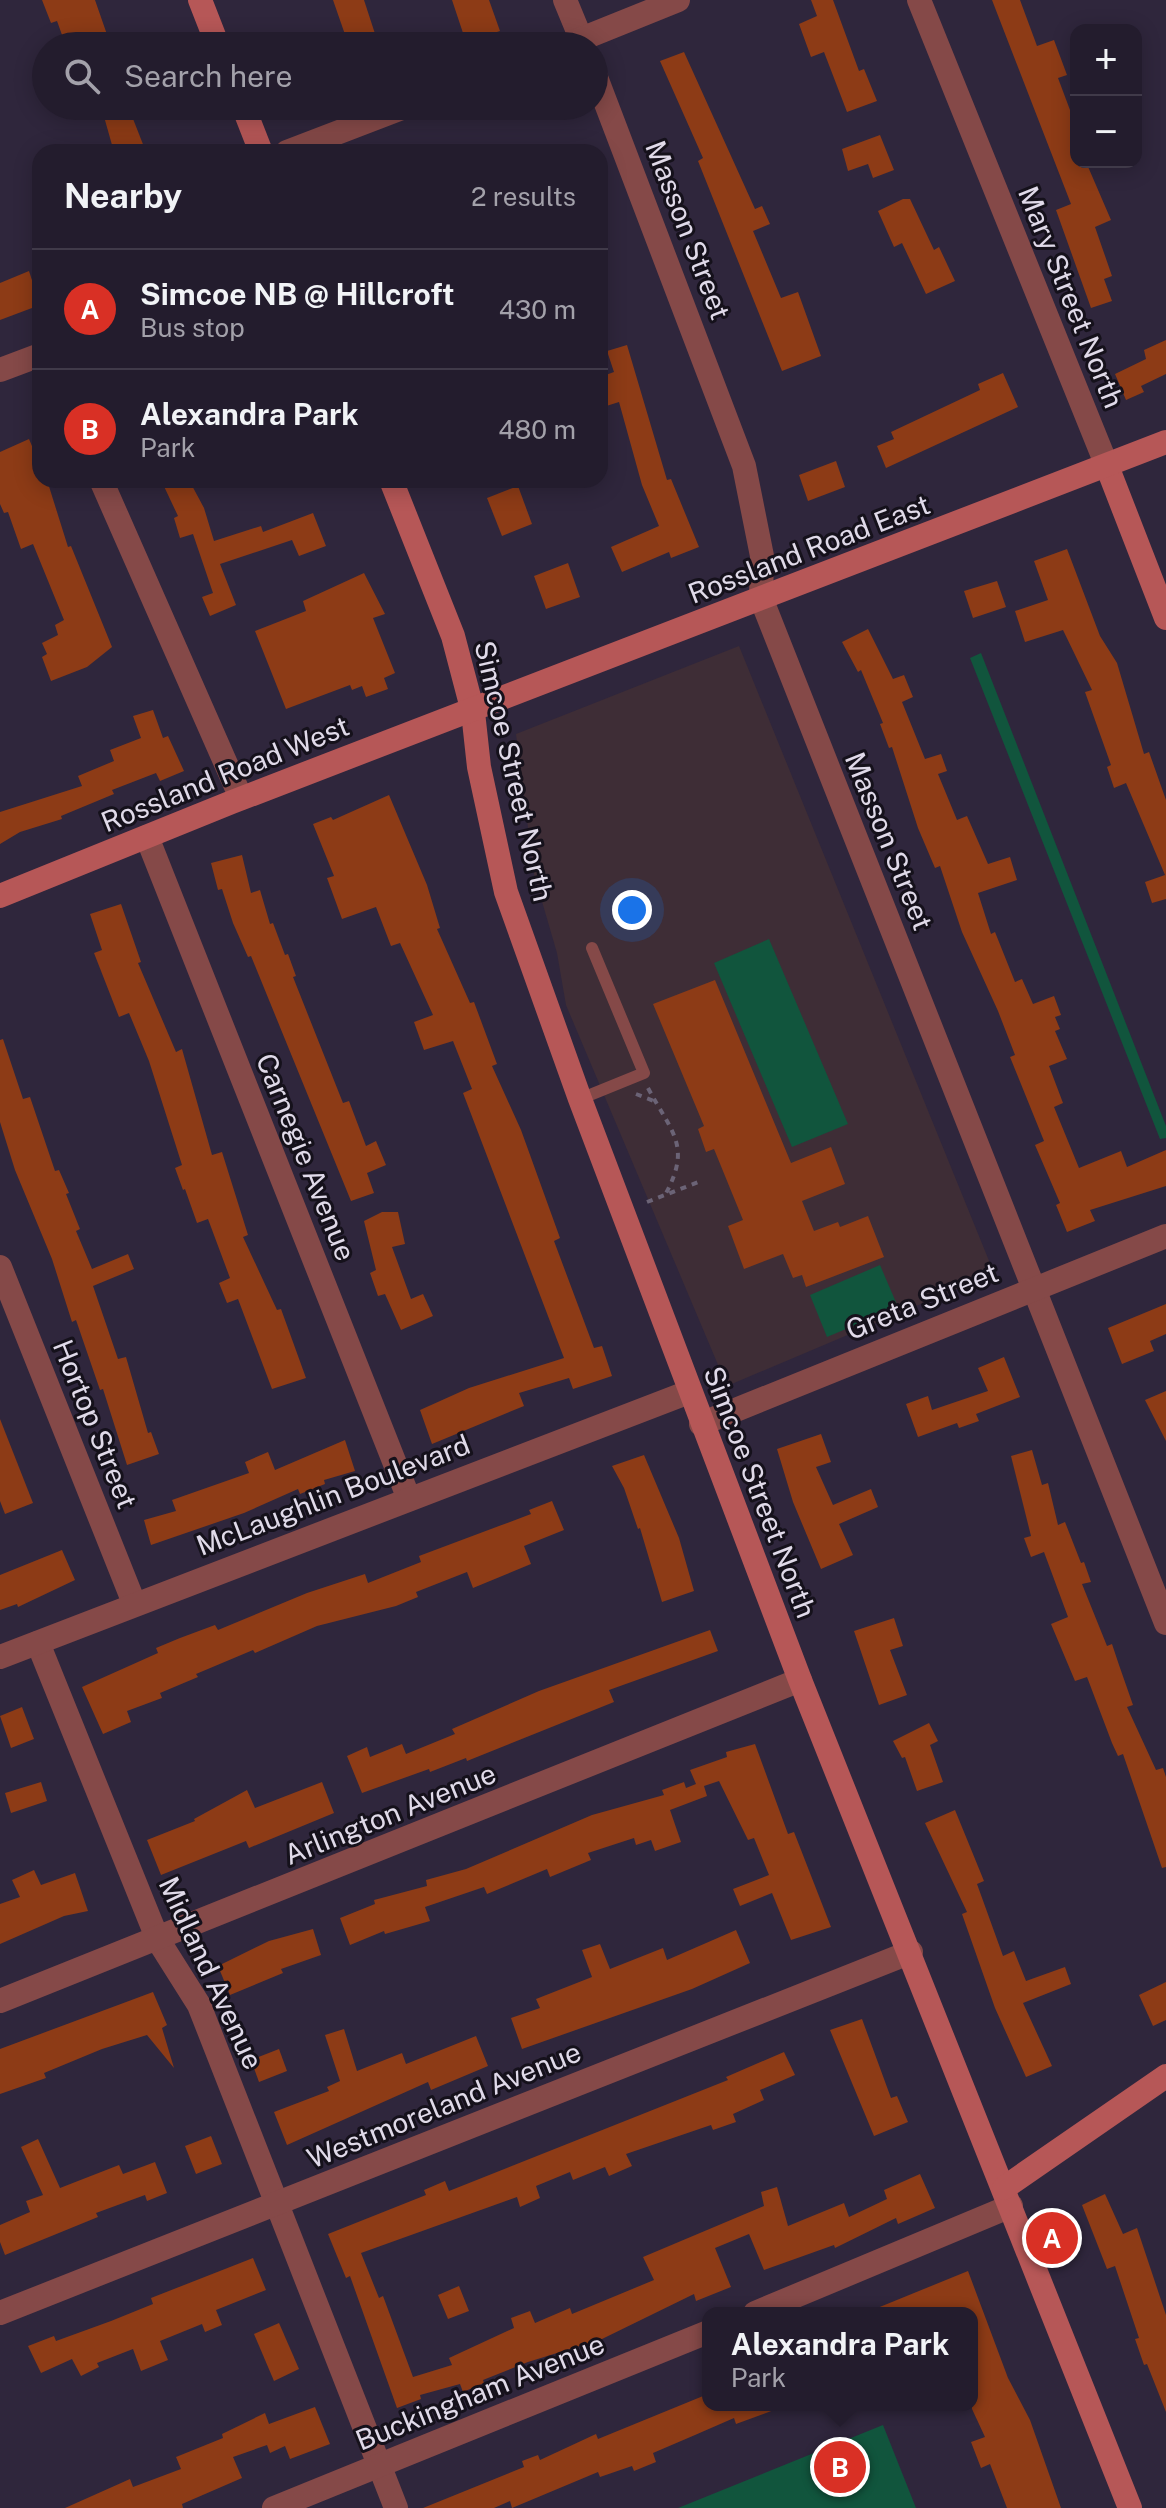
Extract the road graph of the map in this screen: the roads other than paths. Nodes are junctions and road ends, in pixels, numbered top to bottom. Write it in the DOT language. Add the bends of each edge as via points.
graph roads {
  1 [pos="200,0"];
  2 [pos="565,0"];
  3 [pos="678,0"];
  4 [pos="919,0"];
  5 [pos="213,32"];
  6 [pos="573,32"];
  7 [pos="604,32"];
  8 [pos="608,108"];
  9 [pos="248,120"];
  10 [pos="370,120"];
  11 [pos="258,144"];
  12 [pos="308,144"];
  13 [pos="32,358"];
  14 [pos="0,370"];
  15 [pos="1166,442"];
  16 [pos="1107,466"];
  17 [pos="105,488"];
  18 [pos="394,488"];
  19 [pos="761,598"];
  20 [pos="1166,618"];
  21 [pos="473,712"];
  22 [pos="241,798"];
  23 [pos="147,837"];
  24 [pos="0,896"];
  25 [pos="592,948"];
  26 [pos="580,1099"];
  27 [pos="1166,1236"];
  28 [pos="0,1267"];
  29 [pos="1034,1288"];
  30 [pos="689,1392"];
  31 [pos="701,1424"];
  32 [pos="409,1499"];
  33 [pos="134,1603"];
  34 [pos="1166,1623"];
  35 [pos="38,1643"];
  36 [pos="0,1657"];
  37 [pos="800,1680"];
  38 [pos="158,1940"];
  39 [pos="911,1952"];
  40 [pos="0,2001"];
  41 [pos="1166,2076"];
  42 [pos="1008,2197"];
  43 [pos="278,2203"];
  44 [pos="768,2307"];
  45 [pos="0,2313"];
  46 [pos="702,2334"];
  47 [pos="378,2465"];
  48 [pos="274,2508"];
  49 [pos="396,2508"];
  50 [pos="1130,2508"];
  1 -- 5 [label="main road"];
  2 -- 6 [label="street"];
  3 -- 7 [label="street"];
  4 -- 16 [label="street, Mary Street North"];
  8 -- 19 [label="street, Masson Street" via="729,419 757,526"];
  9 -- 11 [label="main road"];
  10 -- 12 [label="street"];
  13 -- 14 [label="street"];
  15 -- 16 [label="main road, Rossland Road East"];
  16 -- 19 [label="main road, Rossland Road East"];
  16 -- 20 [label="main road, Mary Street North"];
  17 -- 22 [label="street"];
  18 -- 21 [label="main road, Simcoe Street North" via="453,636"];
  19 -- 21 [label="main road, Rossland Road East"];
  19 -- 29 [label="street, Masson Street"];
  21 -- 22 [label="main road, Rossland Road West"];
  21 -- 26 [label="main road, Simcoe Street North" via="479,767 506,892"];
  22 -- 23 [label="main road, Rossland Road West"];
  23 -- 24 [label="main road, Rossland Road West"];
  23 -- 32 [label="street, Carnegie Avenue"];
  25 -- 26 [label="lane" via="644,1073"];
  26 -- 30 [label="main road, Simcoe Street North"];
  27 -- 29 [label="street, Greta Street"];
  28 -- 33 [label="street, Hortop Street"];
  29 -- 31 [label="street, Greta Street"];
  29 -- 34 [label="street, Masson Street"];
  30 -- 31 [label="main road, Simcoe Street North"];
  30 -- 32 [label="street, McLaughlin Boulevard"];
  31 -- 37 [label="main road, Simcoe Street North"];
  32 -- 33 [label="street, McLaughlin Boulevard"];
  33 -- 35 [label="street, McLaughlin Boulevard"];
  35 -- 36 [label="street, McLaughlin Boulevard"];
  35 -- 38 [label="street, Midland Avenue"];
  37 -- 38 [label="street, Arlington Avenue"];
  37 -- 39 [label="main road, Simcoe Street North"];
  38 -- 40 [label="street, Arlington Avenue"];
  38 -- 43 [label="street, Midland Avenue" via="199,2005"];
  39 -- 42 [label="main road, Simcoe Street North"];
  39 -- 43 [label="street, Westmoreland Avenue"];
  41 -- 42 [label="main road"];
  42 -- 44 [label="street"];
  42 -- 50 [label="main road, Simcoe Street North"];
  43 -- 45 [label="street, Westmoreland Avenue"];
  43 -- 47 [label="street, Midland Avenue"];
  46 -- 47 [label="street, Buckingham Avenue"];
  47 -- 48 [label="street, Buckingham Avenue"];
  47 -- 49 [label="street, Midland Avenue"];
}
